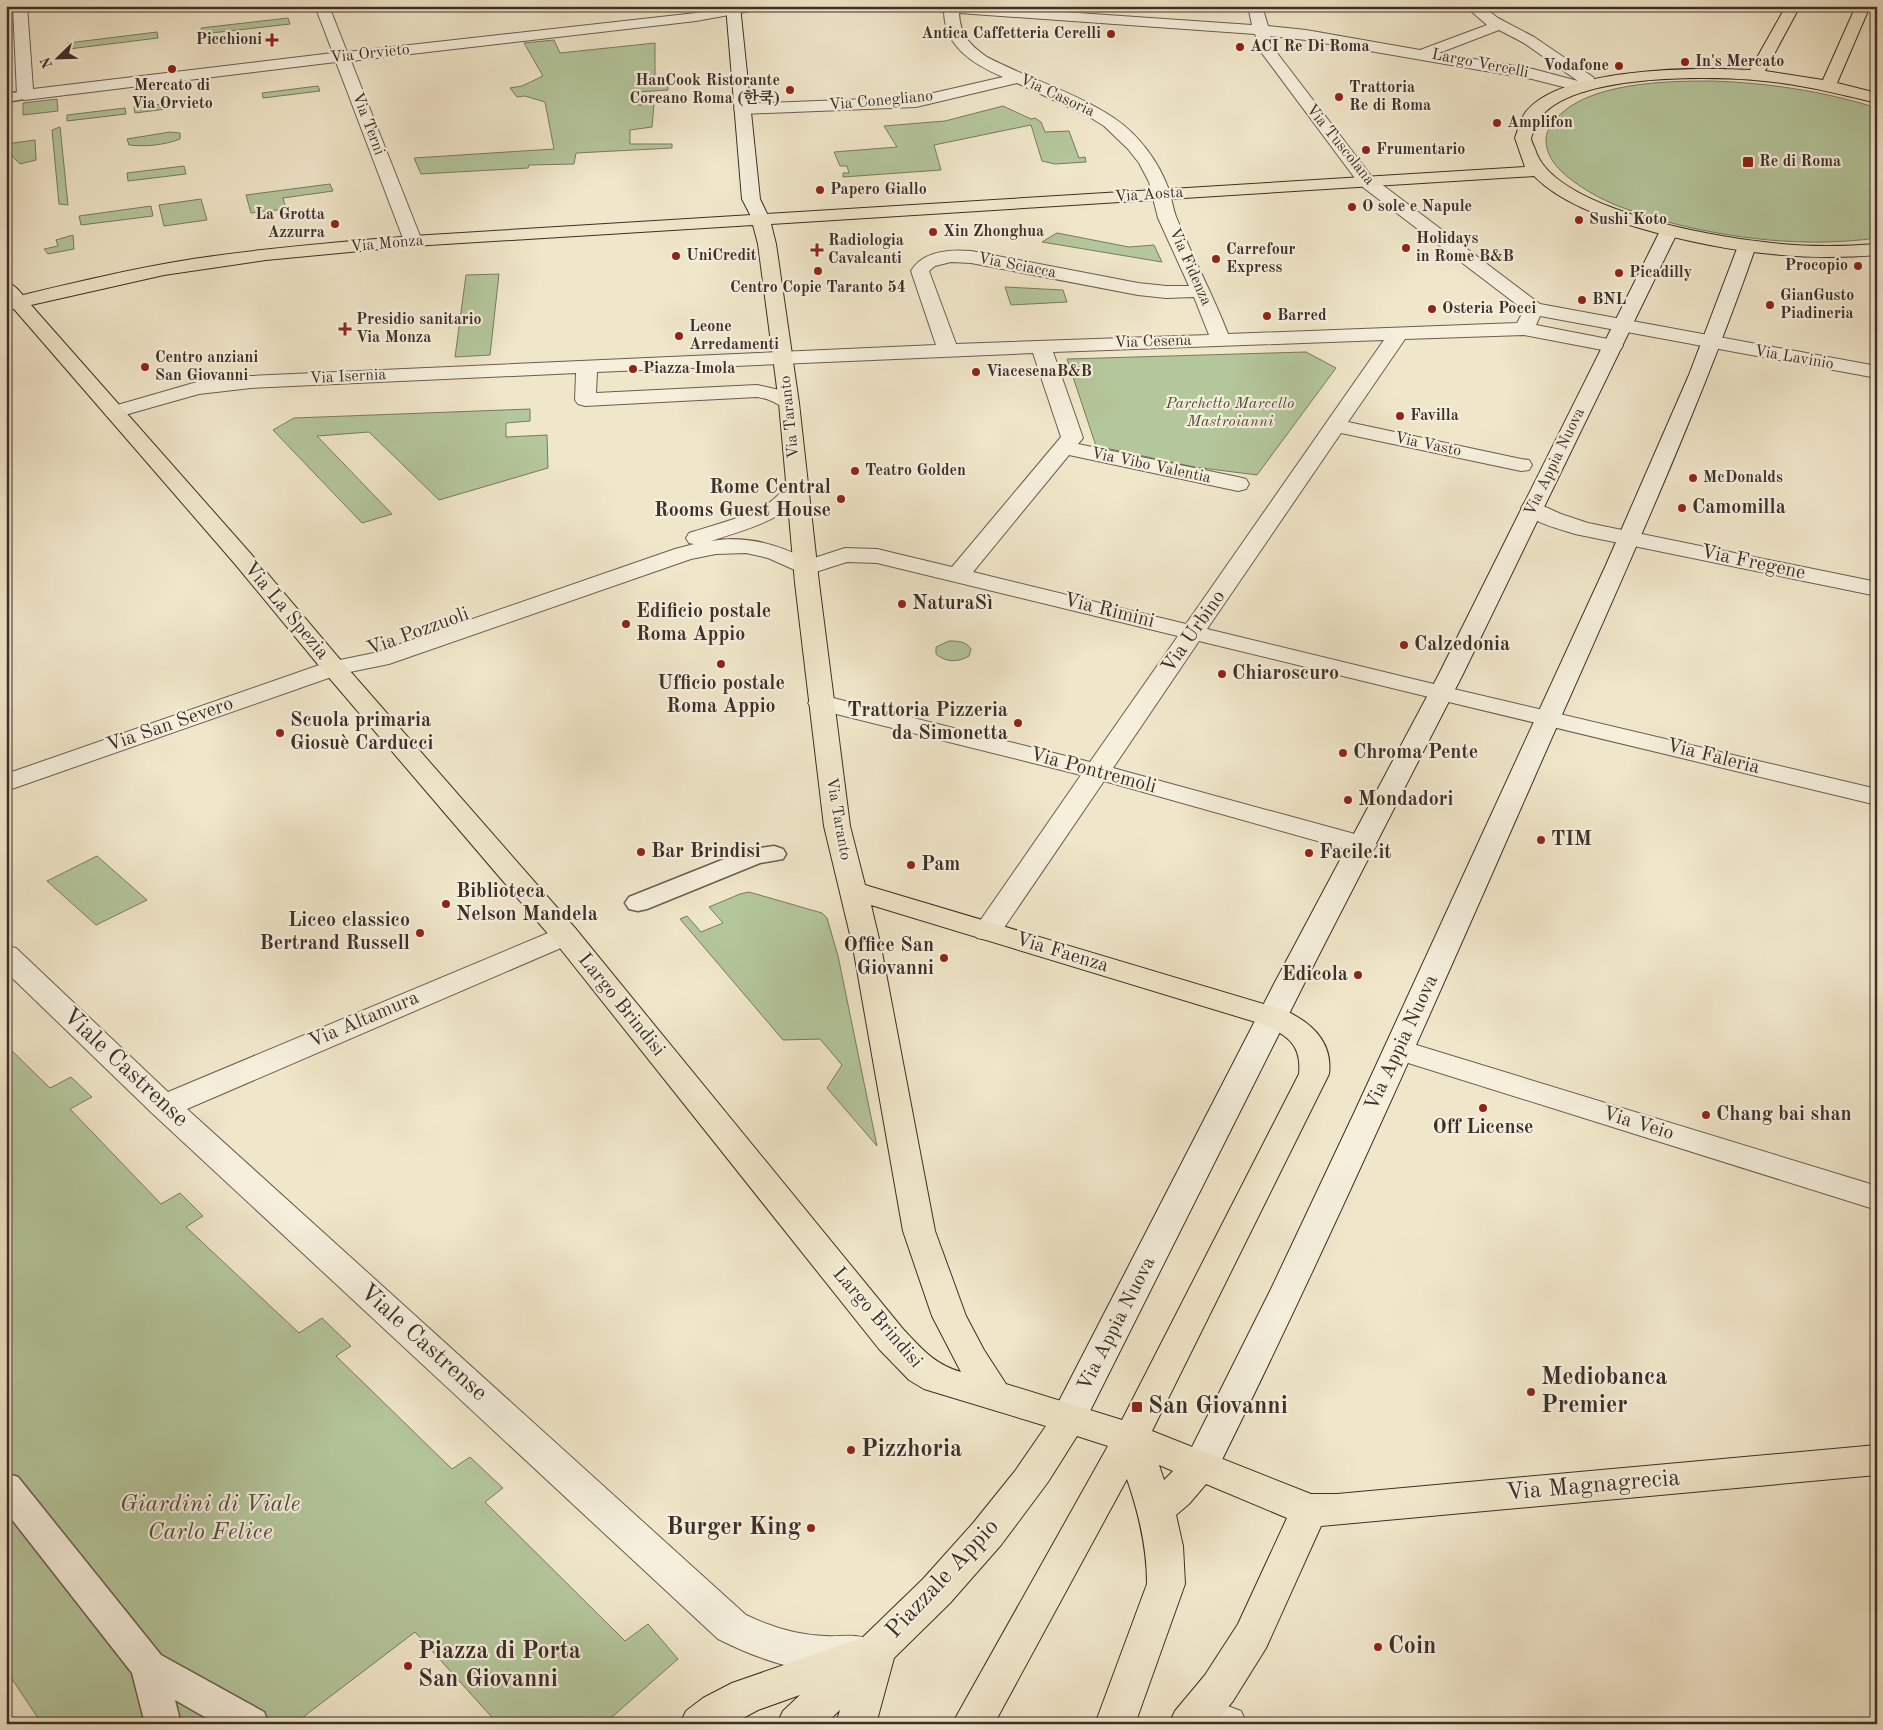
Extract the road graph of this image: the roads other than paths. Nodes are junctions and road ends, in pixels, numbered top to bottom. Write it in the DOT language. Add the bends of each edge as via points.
graph roads {
  1 [pos="20,6"];
  2 [pos="322,6"];
  3 [pos="756,6"];
  4 [pos="931,6"];
  5 [pos="1256,6"];
  6 [pos="1472,6"];
  7 [pos="1794,6"];
  8 [pos="1863,6"];
  9 [pos="948,7"];
  10 [pos="733,9"];
  11 [pos="1493,21"];
  12 [pos="1261,30"];
  13 [pos="354,40"];
  14 [pos="319,44"];
  15 [pos="339,49"];
  16 [pos="1423,54"];
  17 [pos="1755,75"];
  18 [pos="1018,78"];
  19 [pos="1589,86"];
  20 [pos="1828,86"];
  21 [pos="25,95"];
  22 [pos="6,98"];
  23 [pos="1877,98"];
  24 [pos="742,110"];
  25 [pos="1538,171"];
  26 [pos="1366,181"];
  27 [pos="1162,194"];
  28 [pos="761,220"];
  29 [pos="1669,231"];
  30 [pos="413,241"];
  31 [pos="1746,246"];
  32 [pos="1877,250"];
  33 [pos="1201,291"];
  34 [pos="10,298"];
  35 [pos="1534,309"];
  36 [pos="1624,326"];
  37 [pos="1524,329"];
  38 [pos="1399,333"];
  39 [pos="1220,339"];
  40 [pos="1711,343"];
  41 [pos="1613,346"];
  42 [pos="1041,347"];
  43 [pos="948,350"];
  44 [pos="783,359"];
  45 [pos="586,366"];
  46 [pos="1877,372"];
  47 [pos="789,403"];
  48 [pos="114,412"];
  49 [pos="1336,425"];
  50 [pos="1063,447"];
  51 [pos="1521,465"];
  52 [pos="1238,484"];
  53 [pos="798,488"];
  54 [pos="1532,508"];
  55 [pos="1629,539"];
  56 [pos="806,568"];
  57 [pos="958,574"];
  58 [pos="1877,589"];
  59 [pos="1194,632"];
  60 [pos="334,668"];
  61 [pos="1441,692"];
  62 [pos="821,703"];
  63 [pos="1549,717"];
  64 [pos="1096,771"];
  65 [pos="6,782"];
  66 [pos="1877,797"];
  67 [pos="1363,845"];
  68 [pos="774,854"];
  69 [pos="852,890"];
  70 [pos="638,903"];
  71 [pos="987,931"];
  72 [pos="565,935"];
  73 [pos="6,955"];
  74 [pos="1273,1017"];
  75 [pos="1400,1050"];
  76 [pos="164,1106"];
  77 [pos="1877,1198"];
  78 [pos="994,1394"];
  79 [pos="1069,1417"];
  80 [pos="1131,1438"];
  81 [pos="1877,1460"];
  82 [pos="1200,1465"];
  83 [pos="6,1486"];
  84 [pos="1156,1509"];
  85 [pos="1310,1510"];
  86 [pos="877,1650"];
  87 [pos="148,1666"];
  88 [pos="1204,1720"];
  89 [pos="163,1724"];
  90 [pos="251,1724"];
  91 [pos="700,1724"];
  92 [pos="797,1724"];
  93 [pos="856,1724"];
  94 [pos="972,1724"];
  95 [pos="1114,1724"];
  1 -- 21 [label="street" via="30,76"];
  2 -- 15 [label="street, Via Terni"];
  3 -- 10 [label="street, Via Orvieto"];
  4 -- 9 [label="street"];
  5 -- 12 [label="street, Via Tuscolana"];
  6 -- 11 [label="street"];
  7 -- 17 [label="main road"];
  8 -- 20 [label="main road"];
  9 -- 12 [label="street"];
  9 -- 18 [label="street, Via Casoria" via="953,33 961,44 985,63"];
  10 -- 15 [label="street, Via Orvieto"];
  10 -- 24 [label="street, Via Taranto"];
  11 -- 16 [label="street, Largo Vercelli" via="1493,28"];
  11 -- 19 [label="street, Largo Vercelli" via="1522,36"];
  12 -- 16 [label="street"];
  12 -- 26 [label="street, Via Tuscolana" via="1266,48"];
  13 -- 15 [label="street, Via Orvieto"];
  14 -- 15 [label="street, Via Orvieto"];
  15 -- 21 [label="street, Via Orvieto"];
  15 -- 30 [label="street, Via Terni"];
  16 -- 19 [label="street, Largo Vercelli"];
  17 -- 19 [label="main road" via="1677,73"];
  17 -- 20 [label="main road"];
  18 -- 24 [label="street, Via Conegliano" via="916,102"];
  18 -- 27 [label="street, Via Casoria" via="1071,101 1120,131 1143,156"];
  19 -- 25 [label="main road" via="1552,99 1537,110 1527,125 1524,148"];
  20 -- 23 [label="main road"];
  21 -- 22 [label="street, Via Orvieto"];
  24 -- 28 [label="street, Via Taranto" via="750,199"];
  25 -- 26 [label="main road, Via Aosta"];
  25 -- 29 [label="main road" via="1586,203"];
  26 -- 27 [label="main road, Via Aosta"];
  26 -- 35 [label="street, Via Tuscolana"];
  27 -- 28 [label="main road, Via Aosta"];
  27 -- 33 [label="street, Via Fidenza" via="1165,212"];
  28 -- 30 [label="main road, Via Monza"];
  28 -- 44 [label="main road, Via Taranto"];
  29 -- 31 [label="main road"];
  29 -- 36 [label="street, Via Appia Nuova"];
  30 -- 34 [label="main road, Via Monza" via="217,261"];
  31 -- 32 [label="main road" via="1821,252"];
  31 -- 40 [label="street, Via Appia Nuova"];
  33 -- 39 [label="street, Via Fidenza"];
  33 -- 43 [label="street, Via Sciacca" via="1138,289 971,257 945,257 928,263 920,271"];
  34 -- 48 [label="main road, Via La Spezia"];
  35 -- 36 [label="street, Via Lavinio"];
  35 -- 37 [label="street"];
  36 -- 40 [label="street, Via Lavinio"];
  36 -- 41 [label="street, Via Appia Nuova"];
  37 -- 38 [label="street, Via Cesena"];
  37 -- 41 [label="street, Via Cesena"];
  38 -- 39 [label="street, Via Cesena"];
  38 -- 49 [label="street, Via Urbino"];
  39 -- 42 [label="street, Via Cesena"];
  40 -- 46 [label="street, Via Lavinio"];
  40 -- 55 [label="street, Via Appia Nuova"];
  41 -- 54 [label="street, Via Appia Nuova"];
  42 -- 43 [label="street, Via Cesena"];
  42 -- 50 [label="street, Via Vibo Valentia" via="1072,438"];
  43 -- 44 [label="street, Via Cesena"];
  44 -- 45 [label="street"];
  44 -- 47 [label="main road, Via Taranto"];
  45 -- 47 [label="street" via="586,400 751,391 771,393"];
  45 -- 48 [label="street, Via Isernia" via="224,384 182,391"];
  47 -- 53 [label="main road, Via Taranto"];
  48 -- 60 [label="main road, Via La Spezia"];
  49 -- 51 [label="street, Via Vasto"];
  49 -- 59 [label="street, Via Urbino"];
  50 -- 52 [label="street, Via Vibo Valentia"];
  50 -- 57 [label="street, Via Vibo Valentia"];
  53 -- 56 [label="main road, Via Taranto"];
  53 -- 60 [label="street, Via Pozzuoli" via="781,505 745,522 369,647"];
  54 -- 55 [label="street, Via Fregene" via="1572,526"];
  54 -- 61 [label="street, Via Appia Nuova"];
  55 -- 58 [label="street, Via Fregene"];
  55 -- 63 [label="street, Via Appia Nuova"];
  56 -- 57 [label="street, Via Rimini" via="845,556 865,554"];
  56 -- 60 [label="street, Via Pozzuoli" via="782,555 748,546 728,545 692,551 380,659"];
  56 -- 62 [label="main road, Via Taranto"];
  57 -- 59 [label="street, Via Rimini"];
  59 -- 61 [label="street, Via Rimini"];
  59 -- 64 [label="street, Via Urbino"];
  60 -- 65 [label="street, Via San Severo"];
  60 -- 72 [label="main road, Via La Spezia"];
  61 -- 63 [label="street"];
  61 -- 67 [label="street, Via Appia Nuova"];
  62 -- 64 [label="street, Via Pontremoli"];
  62 -- 69 [label="main road, Via Taranto" via="837,826"];
  63 -- 66 [label="street, Via Faleria"];
  63 -- 75 [label="street, Via Appia Nuova"];
  64 -- 67 [label="street, Via Pontremoli"];
  64 -- 71 [label="street, Via Urbino"];
  67 -- 74 [label="street, Via Appia Nuova"];
  68 -- 70 [label="street" via="756,856"];
  69 -- 71 [label="main road, Via Faenza"];
  69 -- 78 [label="main road" via="868,948 919,1232 948,1316"];
  71 -- 74 [label="main road, Via Faenza"];
  72 -- 76 [label="street, Via Altamura"];
  72 -- 78 [label="main road, Largo Brindisi" via="891,1339 921,1370 936,1380"];
  73 -- 76 [label="street, Viale Castrense"];
  74 -- 79 [label="street, Via Appia Nuova"];
  74 -- 80 [label="main road" via="1306,1037 1315,1056 1314,1074"];
  75 -- 77 [label="street, Via Veio"];
  75 -- 82 [label="street, Via Appia Nuova" via="1251,1367"];
  76 -- 86 [label="street, Viale Castrense" via="732,1627 756,1639 807,1651 850,1653"];
  78 -- 79 [label="main road"];
  79 -- 80 [label="main road"];
  79 -- 86 [label="main road, Piazzale Appio" via="1048,1454 988,1534 920,1610"];
  80 -- 82 [label="main road"];
  80 -- 84 [label="main road"];
  80 -- 94 [label="main road"];
  81 -- 85 [label="main road, Via Magnagrecia"];
  82 -- 84 [label="main road" via="1176,1493"];
  82 -- 85 [label="main road"];
  83 -- 87 [label="street"];
  84 -- 95 [label="main road" via="1166,1552 1166,1584"];
  85 -- 88 [label="main road" via="1252,1636 1219,1688"];
  86 -- 91 [label="main road" via="746,1696 716,1711"];
  86 -- 92 [label="main road, Piazzale Appio"];
  86 -- 93 [label="main road"];
  87 -- 89 [label="street"];
  87 -- 90 [label="street"];
}
